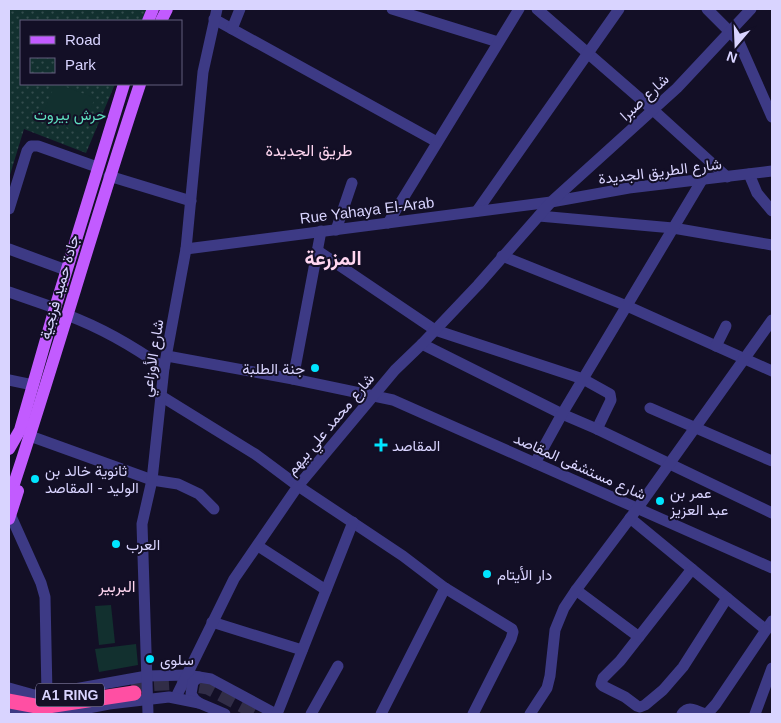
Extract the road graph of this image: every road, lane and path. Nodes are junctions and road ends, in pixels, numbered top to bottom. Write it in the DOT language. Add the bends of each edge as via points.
graph roads {
  1 [pos="240,9"];
  2 [pos="392,9"];
  3 [pos="519,9"];
  4 [pos="537,9"];
  5 [pos="619,9"];
  6 [pos="707,9"];
  7 [pos="750,9"];
  8 [pos="420,13"];
  9 [pos="215,14"];
  10 [pos="232,28"];
  11 [pos="729,32"];
  12 [pos="498,42"];
  13 [pos="587,53"];
  14 [pos="124,85"];
  15 [pos="140,85"];
  16 [pos="652,109"];
  17 [pos="772,117"];
  18 [pos="437,142"];
  19 [pos="97,167"];
  20 [pos="772,171"];
  21 [pos="749,174"];
  22 [pos="109,176"];
  23 [pos="727,177"];
  24 [pos="702,180"];
  25 [pos="352,183"];
  26 [pos="190,201"];
  27 [pos="552,202"];
  28 [pos="9,209"];
  29 [pos="772,211"];
  30 [pos="477,212"];
  31 [pos="539,216"];
  32 [pos="388,223"];
  33 [pos="672,228"];
  34 [pos="336,230"];
  35 [pos="321,231"];
  36 [pos="772,246"];
  37 [pos="9,249"];
  38 [pos="186,249"];
  39 [pos="318,252"];
  40 [pos="502,256"];
  41 [pos="66,270"];
  42 [pos="9,292"];
  43 [pos="627,306"];
  44 [pos="55,308"];
  45 [pos="67,315"];
  46 [pos="772,320"];
  47 [pos="726,326"];
  48 [pos="435,330"];
  49 [pos="422,344"];
  50 [pos="716,346"];
  51 [pos="745,360"];
  52 [pos="165,362"];
  53 [pos="772,371"];
  54 [pos="293,379"];
  55 [pos="583,379"];
  56 [pos="9,380"];
  57 [pos="33,385"];
  58 [pos="374,395"];
  59 [pos="161,396"];
  60 [pos="650,408"];
  61 [pos="562,414"];
  62 [pos="695,428"];
  63 [pos="598,429"];
  64 [pos="25,433"];
  65 [pos="9,439"];
  66 [pos="9,449"];
  67 [pos="772,461"];
  68 [pos="535,463"];
  69 [pos="669,464"];
  70 [pos="19,470"];
  71 [pos="152,480"];
  72 [pos="298,486"];
  73 [pos="9,499"];
  74 [pos="214,509"];
  75 [pos="637,509"];
  76 [pos="772,513"];
  77 [pos="10,517"];
  78 [pos="630,518"];
  79 [pos="353,522"];
  80 [pos="258,546"];
  81 [pos="772,554"];
  82 [pos="769,566"];
  83 [pos="692,569"];
  84 [pos="444,588"];
  85 [pos="326,590"];
  86 [pos="576,590"];
  87 [pos="727,598"];
  88 [pos="212,622"];
  89 [pos="769,626"];
  90 [pos="639,637"];
  91 [pos="302,650"];
  92 [pos="338,666"];
  93 [pos="772,668"];
  94 [pos="147,676"];
  95 [pos="193,676"];
  96 [pos="9,688"];
  97 [pos="135,691"];
  98 [pos="9,693"];
  99 [pos="48,694"];
  100 [pos="176,697"];
  101 [pos="9,702"];
  102 [pos="199,702"];
  103 [pos="9,709"];
  104 [pos="32,714"];
  105 [pos="57,714"];
  106 [pos="148,714"];
  107 [pos="224,714"];
  108 [pos="277,714"];
  109 [pos="311,714"];
  110 [pos="381,714"];
  111 [pos="473,714"];
  112 [pos="530,714"];
  113 [pos="682,714"];
  114 [pos="706,714"];
  115 [pos="755,714"];
  1 -- 10 [label="street"];
  2 -- 8 [label="street"];
  3 -- 12 [label="street"];
  4 -- 13 [label="street"];
  5 -- 13 [label="street"];
  6 -- 11 [label="street"];
  7 -- 11 [label="street, شارع صبرا"];
  8 -- 12 [label="street"];
  9 -- 10 [label="street"];
  9 -- 26 [label="street, شارع الأوزاعي" via="202,72"];
  10 -- 18 [label="street"];
  11 -- 16 [label="street, شارع صبرا" via="677,88"];
  11 -- 17 [label="street" via="739,42"];
  12 -- 18 [label="street"];
  13 -- 16 [label="street"];
  13 -- 30 [label="street"];
  14 -- 19 [label="main road, جادة حميد فرنجية"];
  15 -- 22 [label="main road, جادة حميد فرنجية"];
  16 -- 23 [label="street"];
  16 -- 27 [label="street, شارع صبرا"];
  18 -- 32 [label="street"];
  19 -- 28 [label="street" via="31,146"];
  19 -- 41 [label="main road, جادة حميد فرنجية"];
  20 -- 21 [label="street, شارع الطريق الجديدة"];
  21 -- 23 [label="street, شارع الطريق الجديدة"];
  21 -- 29 [label="street" via="757,193"];
  22 -- 26 [label="street"];
  22 -- 45 [label="main road, جادة حميد فرنجية"];
  23 -- 24 [label="street, شارع الطريق الجديدة"];
  24 -- 27 [label="street, شارع الطريق الجديدة" via="629,188"];
  24 -- 33 [label="street"];
  25 -- 34 [label="street"];
  26 -- 38 [label="street, شارع الأوزاعي"];
  27 -- 30 [label="street, Rue Yahaya El-Arab"];
  27 -- 31 [label="street, شارع محمد علي بيهم"];
  30 -- 32 [label="street, Rue Yahaya El-Arab"];
  31 -- 33 [label="street"];
  31 -- 40 [label="street, شارع محمد علي بيهم"];
  32 -- 34 [label="street, Rue Yahaya El-Arab"];
  33 -- 36 [label="street"];
  33 -- 43 [label="street"];
  34 -- 35 [label="street, Rue Yahaya El-Arab"];
  35 -- 38 [label="street, Rue Yahaya El-Arab"];
  35 -- 39 [label="street"];
  37 -- 41 [label="street"];
  38 -- 52 [label="street, شارع الأوزاعي"];
  39 -- 48 [label="street"];
  39 -- 54 [label="street"];
  40 -- 43 [label="street"];
  40 -- 48 [label="street, شارع محمد علي بيهم"];
  41 -- 44 [label="main road, جادة حميد فرنجية"];
  42 -- 44 [label="street"];
  43 -- 50 [label="street"];
  43 -- 55 [label="street"];
  44 -- 57 [label="main road, جادة حميد فرنجية"];
  45 -- 52 [label="street" via="105,330"];
  45 -- 64 [label="main road, جادة حميد فرنجية" via="57,351"];
  46 -- 51 [label="street"];
  47 -- 50 [label="street"];
  48 -- 49 [label="street, شارع محمد علي بيهم"];
  48 -- 55 [label="street"];
  49 -- 58 [label="street, شارع محمد علي بيهم"];
  49 -- 61 [label="street"];
  50 -- 51 [label="street"];
  51 -- 53 [label="street"];
  51 -- 62 [label="street"];
  52 -- 54 [label="street, شارع مستشفى المقاصد"];
  52 -- 59 [label="street, شارع الأوزاعي"];
  54 -- 58 [label="street, شارع مستشفى المقاصد"];
  55 -- 61 [label="street"];
  55 -- 63 [label="street" via="610,394 611,400"];
  56 -- 57 [label="street"];
  57 -- 64 [label="main road, جادة حميد فرنجية"];
  58 -- 68 [label="street, شارع مستشفى المقاصد" via="407,405"];
  58 -- 72 [label="street, شارع محمد علي بيهم"];
  59 -- 71 [label="street, شارع الأوزاعي"];
  59 -- 72 [label="street" via="255,454"];
  60 -- 62 [label="street"];
  61 -- 63 [label="street"];
  61 -- 68 [label="street"];
  62 -- 67 [label="street"];
  62 -- 69 [label="street"];
  63 -- 69 [label="street"];
  64 -- 65 [label="main road"];
  64 -- 66 [label="main road, جادة حميد فرنجية"];
  64 -- 70 [label="main road, جادة حميد فرنجية"];
  64 -- 71 [label="street"];
  68 -- 75 [label="street, شارع مستشفى المقاصد"];
  69 -- 75 [label="street"];
  69 -- 76 [label="street"];
  70 -- 73 [label="main road, جادة حميد فرنجية"];
  70 -- 77 [label="main road" via="20,485"];
  71 -- 74 [label="street" via="178,484 194,491"];
  71 -- 94 [label="street, شارع الأوزاعي" via="142,524"];
  72 -- 79 [label="street"];
  72 -- 80 [label="street, شارع محمد علي بيهم"];
  75 -- 78 [label="street"];
  75 -- 82 [label="street, شارع مستشفى المقاصد"];
  77 -- 99 [label="street" via="45,597"];
  78 -- 83 [label="street"];
  78 -- 86 [label="street"];
  79 -- 84 [label="street"];
  79 -- 85 [label="street"];
  80 -- 85 [label="street"];
  80 -- 88 [label="street, شارع محمد علي بيهم" via="234,579"];
  81 -- 82 [label="street"];
  83 -- 87 [label="street"];
  83 -- 90 [label="street"];
  84 -- 110 [label="street"];
  84 -- 111 [label="street" via="513,632"];
  85 -- 91 [label="street"];
  86 -- 90 [label="street"];
  86 -- 112 [label="street" via="560,615 555,630 550,676 544,695"];
  87 -- 89 [label="street"];
  87 -- 90 [label="street" via="683,667 663,690 640,707 603,686 601,681"];
  88 -- 91 [label="street"];
  88 -- 95 [label="street, شارع محمد علي بيهم"];
  89 -- 114 [label="street"];
  91 -- 108 [label="street"];
  92 -- 109 [label="street"];
  93 -- 115 [label="street"];
  94 -- 95 [label="street"];
  94 -- 97 [label="street, شارع الأوزاعي"];
  94 -- 97 [label="street"];
  95 -- 100 [label="street, شارع محمد علي بيهم"];
  95 -- 102 [label="street" via="191,694"];
  95 -- 108 [label="street" via="211,679"];
  96 -- 99 [label="street" via="34,695"];
  97 -- 98 [label="highway, A1 RING" via="42,698"];
  97 -- 99 [label="street"];
  97 -- 100 [label="street"];
  97 -- 101 [label="highway, A1 RING" via="41,707"];
  97 -- 105 [label="street"];
  97 -- 106 [label="street, شارع الأوزاعي"];
  100 -- 102 [label="street"];
  102 -- 107 [label="street"];
  103 -- 104 [label="street"];
  113 -- 114 [label="street" via="692,708"];
}
